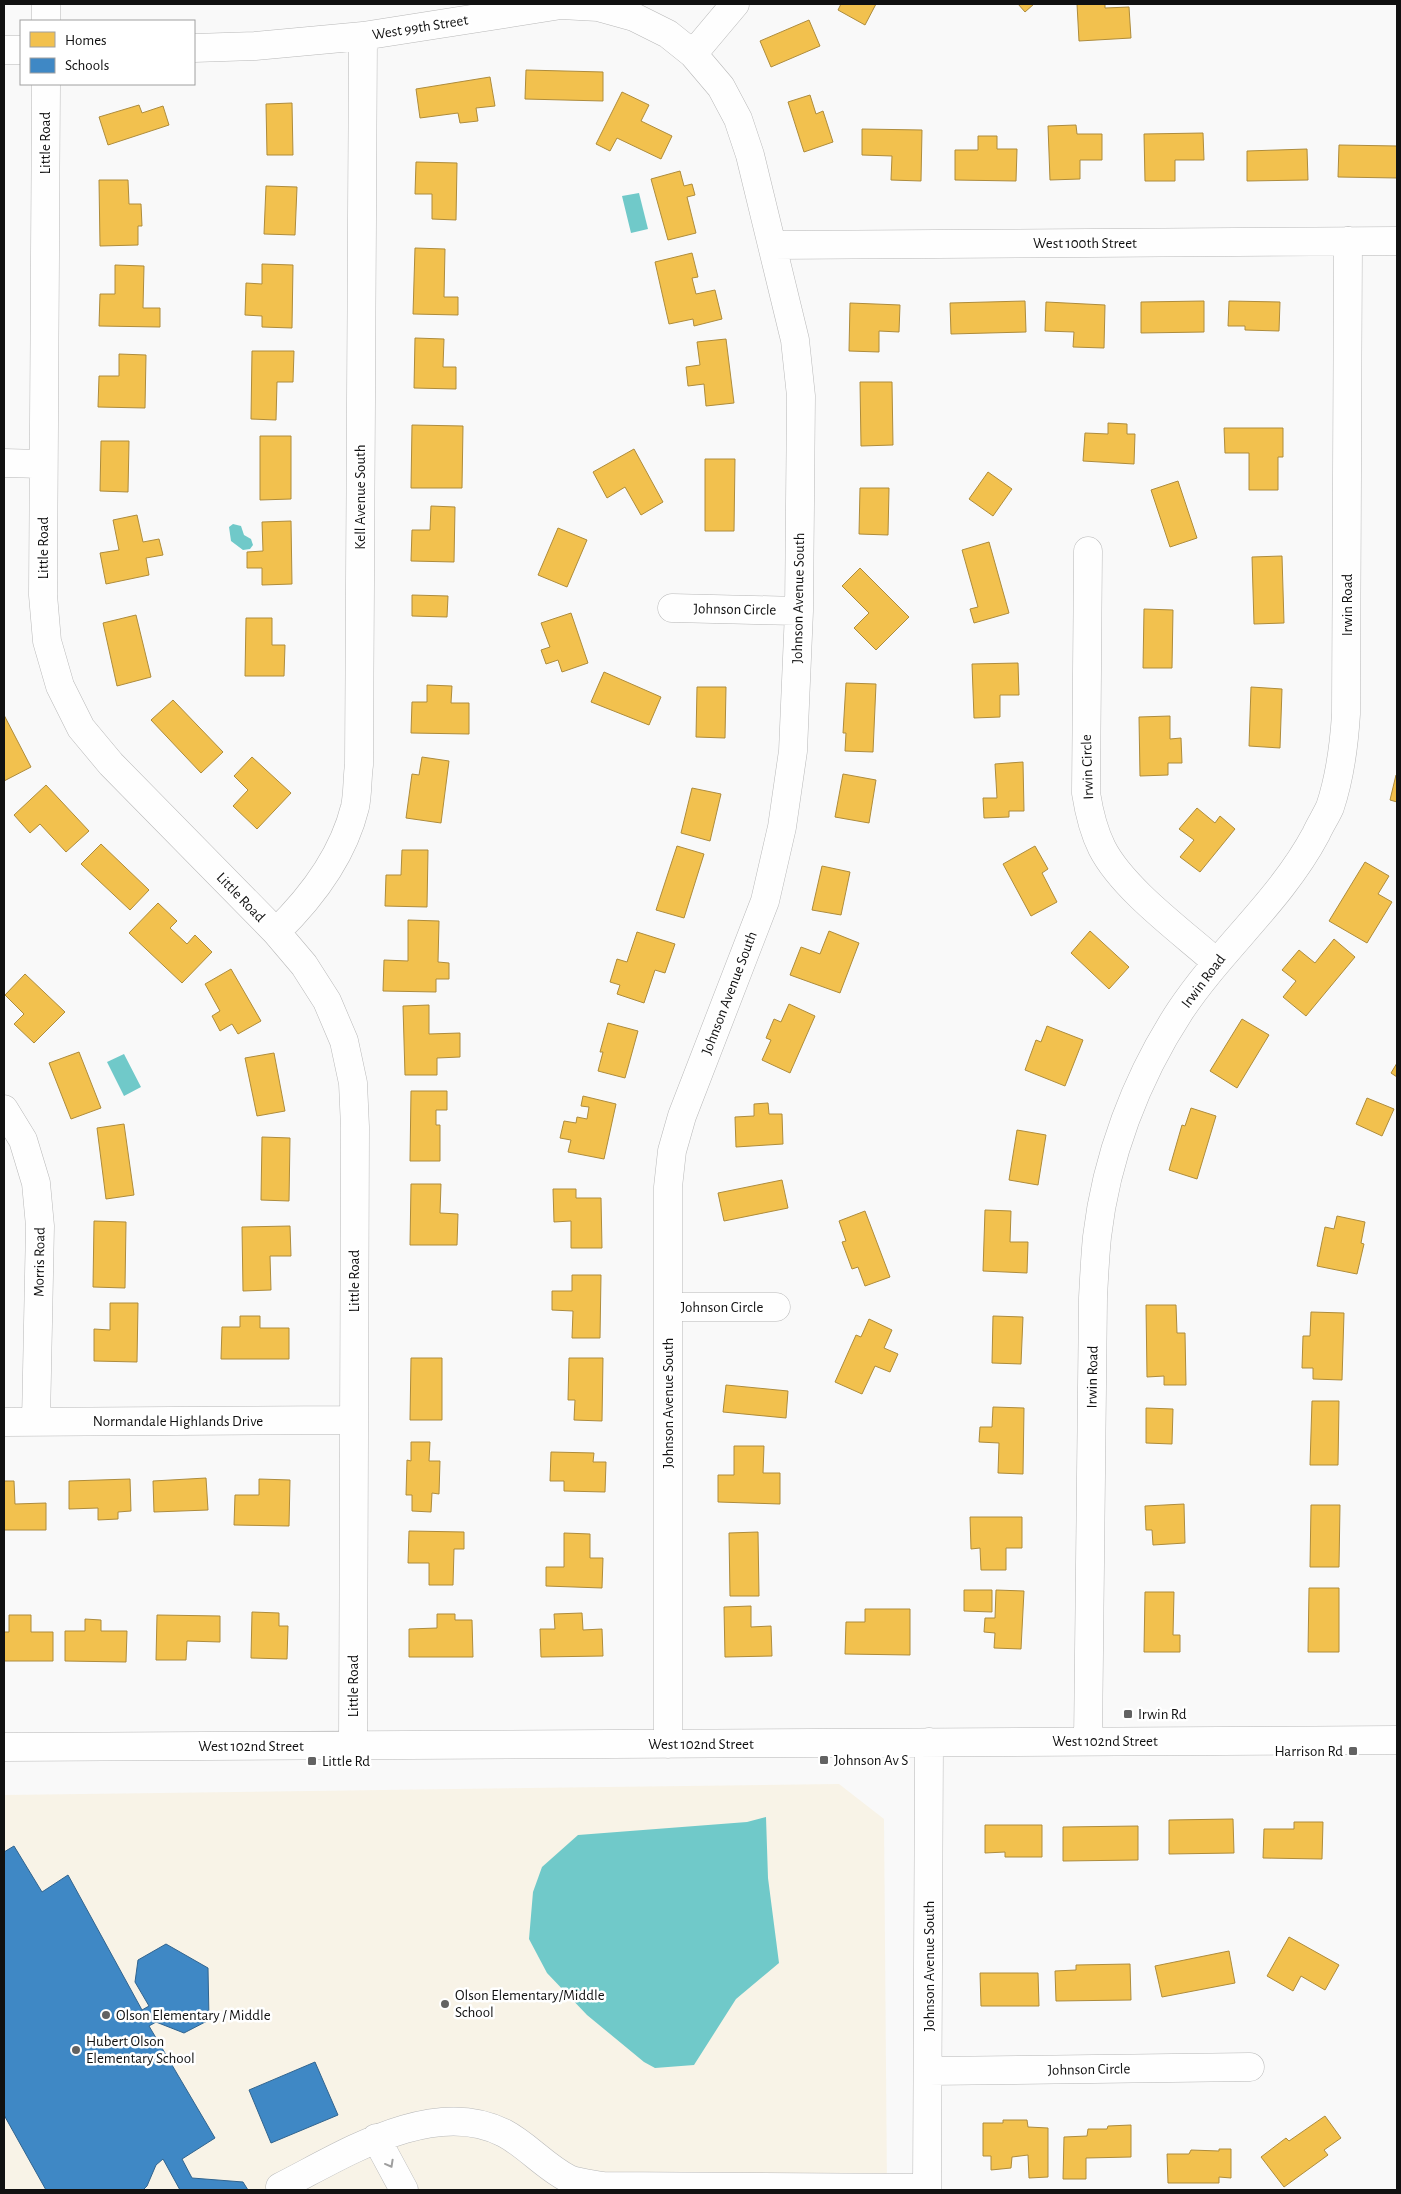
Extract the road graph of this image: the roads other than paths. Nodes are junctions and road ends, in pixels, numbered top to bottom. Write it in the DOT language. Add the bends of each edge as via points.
graph roads {
  1 [pos="46,4"];
  2 [pos="736,4"];
  3 [pos="46,20"];
  4 [pos="362,36"];
  5 [pos="195,48"];
  6 [pos="4,50"];
  7 [pos="20,50"];
  8 [pos="693,54"];
  9 [pos="46,85"];
  10 [pos="1348,241"];
  11 [pos="1397,241"];
  12 [pos="772,245"];
  13 [pos="4,463"];
  14 [pos="43,464"];
  15 [pos="1088,551"];
  16 [pos="672,608"];
  17 [pos="799,611"];
  18 [pos="276,932"];
  19 [pos="1216,962"];
  20 [pos="4,1109"];
  21 [pos="668,1307"];
  22 [pos="776,1307"];
  23 [pos="353,1420"];
  24 [pos="36,1421"];
  25 [pos="4,1422"];
  26 [pos="1397,1740"];
  27 [pos="1088,1741"];
  28 [pos="929,1742"];
  29 [pos="668,1744"];
  30 [pos="353,1745"];
  31 [pos="4,1747"];
  32 [pos="1250,2067"];
  33 [pos="929,2071"];
  34 [pos="376,2138"];
  35 [pos="280,2188"];
  36 [pos="846,2189"];
  37 [pos="927,2189"];
  38 [pos="404,2190"];
  1 -- 3 [label="street"];
  2 -- 8 [label="street"];
  4 -- 5 [label="street, West 99th Street"];
  4 -- 8 [label="street, West 99th Street" via="561,5 598,7 634,17 668,34"];
  4 -- 18 [label="street, Kell Avenue South" via="359,755 355,806 342,844 321,880"];
  6 -- 7 [label="street"];
  8 -- 12 [label="street, West 99th Street" via="721,87 738,119"];
  9 -- 14 [label="street, Little Road"];
  10 -- 11 [label="street, West 100th Street"];
  10 -- 12 [label="street, West 100th Street"];
  10 -- 19 [label="street, Irwin Road" via="1346,714 1342,762 1329,808 1307,851"];
  12 -- 17 [label="street, Johnson Avenue South" via="795,340 800,396"];
  13 -- 14 [label="street"];
  14 -- 18 [label="street, Little Road" via="43,595 47,642 60,686 81,728 111,764"];
  15 -- 19 [label="street, Irwin Circle" via="1086,793 1091,822 1118,872"];
  16 -- 17 [label="street, Johnson Circle"];
  17 -- 21 [label="street, Johnson Avenue South" via="793,751 782,827 765,901 682,1116 672,1151 668,1187"];
  18 -- 23 [label="street, Little Road" via="304,965 327,1001 344,1041 353,1083"];
  19 -- 27 [label="street, Irwin Road" via="1180,1012 1150,1063 1125,1119 1108,1177 1097,1237 1093,1298"];
  20 -- 24 [label="street, Morris Road" via="23,1140 36,1182 40,1226"];
  21 -- 22 [label="street, Johnson Circle"];
  21 -- 29 [label="street, Johnson Avenue South"];
  23 -- 24 [label="street, Normandale Highlands Drive"];
  23 -- 30 [label="street, Little Road"];
  24 -- 25 [label="street, Normandale Highlands Drive"];
  26 -- 27 [label="street, West 102nd Street"];
  27 -- 28 [label="street, West 102nd Street"];
  28 -- 29 [label="street, West 102nd Street"];
  28 -- 33 [label="street, Johnson Avenue South"];
  29 -- 30 [label="street, West 102nd Street"];
  30 -- 31 [label="street, West 102nd Street"];
  32 -- 33 [label="street, Johnson Circle"];
  33 -- 37 [label="street, Johnson Avenue South"];
  34 -- 35 [label="street"];
  34 -- 36 [label="street" via="434,2123 458,2122 482,2125 504,2133 570,2179 588,2184"];
  34 -- 38 [label="street, one-way"];
  36 -- 37 [label="street"];
}
